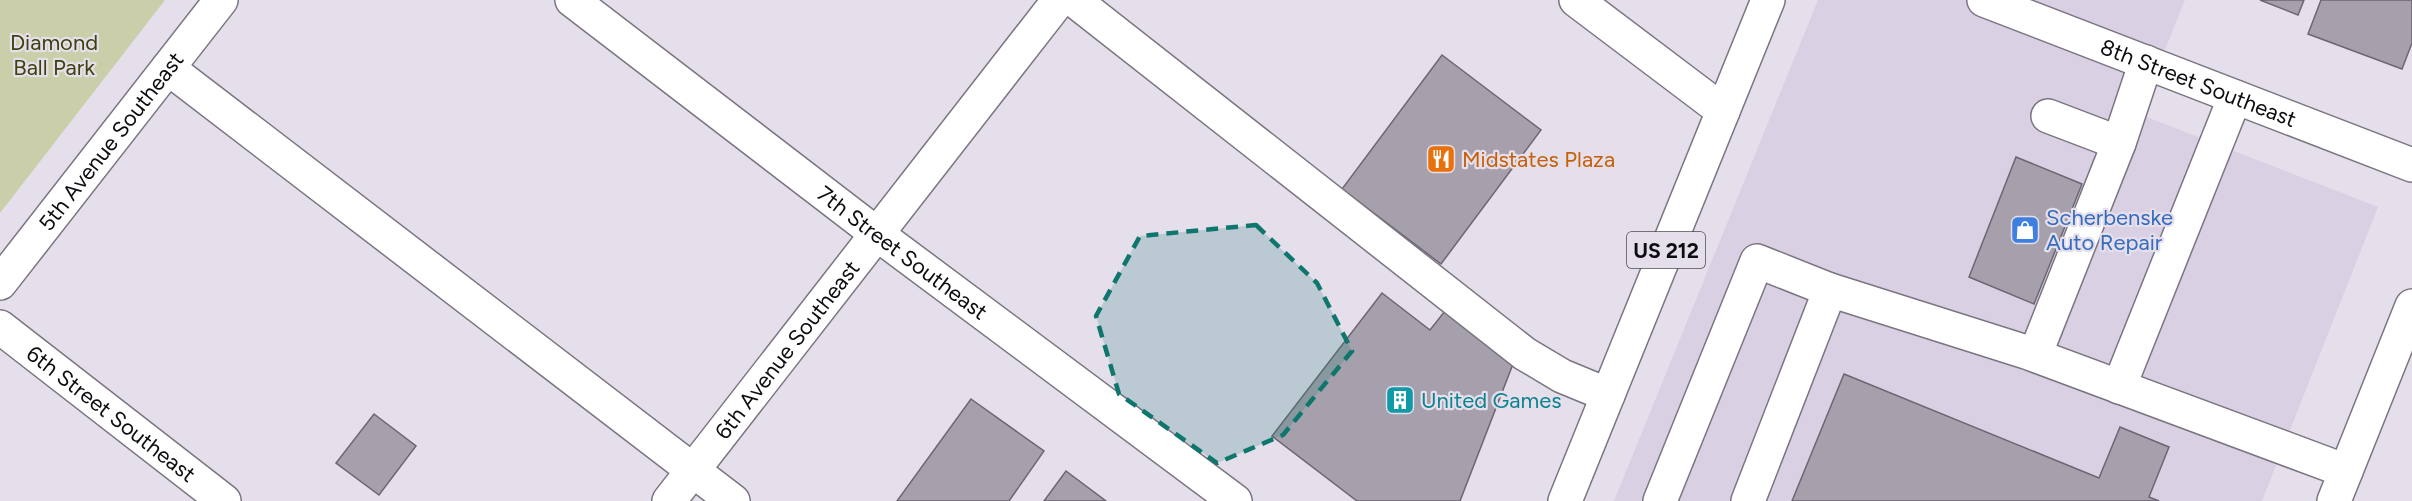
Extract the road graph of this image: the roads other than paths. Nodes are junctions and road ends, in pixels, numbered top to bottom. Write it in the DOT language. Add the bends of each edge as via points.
graph roads {
  1 [pos="221,0"];
  2 [pos="572,0"];
  3 [pos="1059,0"];
  4 [pos="1074,0"];
  5 [pos="1576,0"];
  6 [pos="1768,0"];
  7 [pos="1984,0"];
  8 [pos="2146,62"];
  9 [pos="168,68"];
  10 [pos="2235,97"];
  11 [pos="1723,111"];
  12 [pos="2048,116"];
  13 [pos="2119,143"];
  14 [pos="2412,165"];
  15 [pos="877,234"];
  16 [pos="0,283"];
  17 [pos="1830,290"];
  18 [pos="2412,306"];
  19 [pos="0,327"];
  20 [pos="2035,355"];
  21 [pos="2120,387"];
  22 [pos="1608,395"];
  23 [pos="693,470"];
  24 [pos="2340,486"];
  25 [pos="224,501"];
  26 [pos="669,501"];
  27 [pos="733,501"];
  28 [pos="1235,501"];
  29 [pos="1565,501"];
  30 [pos="1660,501"];
  31 [pos="1748,501"];
  1 -- 9 [label="street, 5th Avenue Southeast"];
  2 -- 15 [label="street, 7th Street Southeast"];
  3 -- 15 [label="street, 6th Avenue Southeast"];
  4 -- 22 [label="street" via="1525,354 1562,376"];
  5 -- 11 [label="street"];
  6 -- 11 [label="street, US 212"];
  7 -- 8 [label="street, 8th Street Southeast"];
  8 -- 10 [label="street, 8th Street Southeast"];
  8 -- 13 [label="street"];
  9 -- 16 [label="street, 5th Avenue Southeast"];
  9 -- 23 [label="street"];
  10 -- 14 [label="street, 8th Street Southeast"];
  10 -- 21 [label="street"];
  11 -- 22 [label="street, US 212"];
  12 -- 13 [label="street"];
  13 -- 20 [label="street"];
  15 -- 23 [label="street, 6th Avenue Southeast"];
  15 -- 28 [label="street, 7th Street Southeast"];
  17 -- 20 [label="street"];
  17 -- 30 [label="street" via="1757,261"];
  17 -- 31 [label="street"];
  18 -- 24 [label="street"];
  19 -- 25 [label="street, 6th Street Southeast"];
  20 -- 21 [label="street"];
  21 -- 24 [label="street"];
  22 -- 29 [label="street, US 212"];
  23 -- 26 [label="street, 6th Avenue Southeast"];
  23 -- 27 [label="street"];
}
